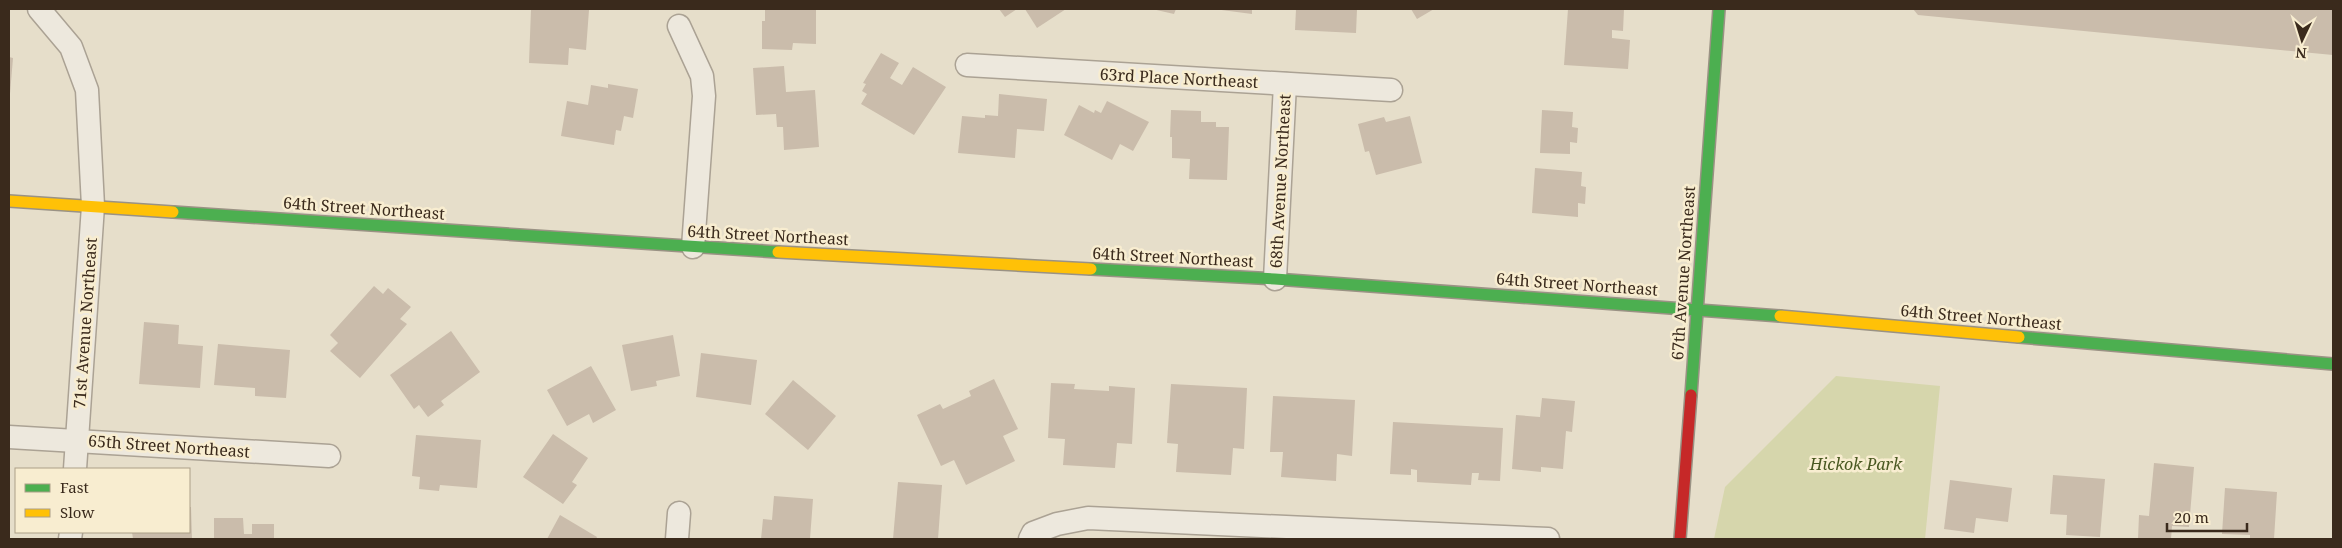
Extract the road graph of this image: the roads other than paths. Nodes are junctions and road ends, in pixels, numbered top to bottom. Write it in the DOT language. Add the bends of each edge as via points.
graph roads {
  1 [pos="39,9"];
  2 [pos="1719,9"];
  3 [pos="679,26"];
  4 [pos="967,65"];
  5 [pos="1285,84"];
  6 [pos="1391,90"];
  7 [pos="9,202"];
  8 [pos="93,206"];
  9 [pos="693,248"];
  10 [pos="1275,279"];
  11 [pos="1697,309"];
  12 [pos="2333,364"];
  13 [pos="9,437"];
  14 [pos="77,440"];
  15 [pos="329,456"];
  16 [pos="75,468"];
  17 [pos="679,513"];
  18 [pos="1032,536"];
  19 [pos="677,539"];
  20 [pos="1548,539"];
  21 [pos="1680,539"];
  1 -- 8 [label="street" via="71,47 87,90"];
  2 -- 11 [label="main road, 67th Avenue Northeast"];
  3 -- 9 [label="street" via="702,76 704,96"];
  4 -- 5 [label="street, 63rd Place Northeast"];
  5 -- 6 [label="street, 63rd Place Northeast"];
  5 -- 10 [label="street, 68th Avenue Northeast"];
  7 -- 8 [label="main road, 64th Street Northeast"];
  8 -- 9 [label="main road, 64th Street Northeast"];
  8 -- 14 [label="street, 71st Avenue Northeast"];
  9 -- 10 [label="main road, 64th Street Northeast"];
  10 -- 11 [label="main road, 64th Street Northeast"];
  11 -- 12 [label="main road, 64th Street Northeast"];
  11 -- 21 [label="main road, 67th Avenue Northeast"];
  13 -- 14 [label="street, 65th Street Northeast"];
  14 -- 15 [label="street, 65th Street Northeast"];
  14 -- 16 [label="street, 71st Avenue Northeast"];
  17 -- 19 [label="street"];
  18 -- 20 [label="street" via="1057,524 1088,518"];
}
